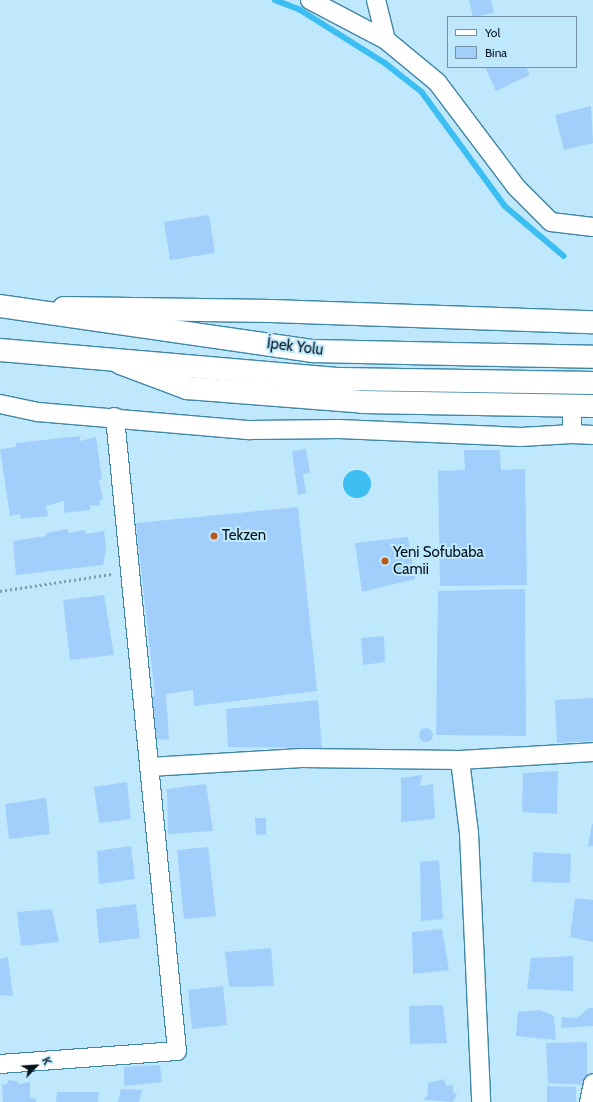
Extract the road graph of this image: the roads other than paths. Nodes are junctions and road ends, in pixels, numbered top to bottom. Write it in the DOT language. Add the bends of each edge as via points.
graph roads {
  1 [pos="310,0"];
  2 [pos="376,0"];
  3 [pos="386,40"];
  4 [pos="593,227"];
  5 [pos="7,307"];
  6 [pos="593,322"];
  7 [pos="0,350"];
  8 [pos="593,357"];
  9 [pos="109,359"];
  10 [pos="593,383"];
  11 [pos="0,404"];
  12 [pos="583,406"];
  13 [pos="115,417"];
  14 [pos="572,434"];
  15 [pos="593,434"];
  16 [pos="593,752"];
  17 [pos="460,760"];
  18 [pos="149,767"];
  19 [pos="0,1064"];
  20 [pos="593,1083"];
  21 [pos="481,1102"];
  22 [pos="589,1102"];
  1 -- 3 [label="street"];
  2 -- 3 [label="street"];
  3 -- 4 [label="street" via="437,82 516,187 551,222"];
  5 -- 6 [label="main road" via="271,311"];
  5 -- 8 [label="main road, İpek Yolu" via="313,351"];
  7 -- 9 [label="main road, İpek Yolu"];
  9 -- 10 [label="main road, İpek Yolu" via="340,379"];
  9 -- 12 [label="main road" via="187,388 363,402"];
  11 -- 13 [label="street" via="38,412"];
  12 -- 14 [label="street"];
  13 -- 14 [label="street" via="250,430 339,429 522,437"];
  13 -- 18 [label="street"];
  14 -- 15 [label="street"];
  16 -- 17 [label="street"];
  17 -- 18 [label="street" via="302,758"];
  17 -- 21 [label="street" via="469,841"];
  18 -- 19 [label="street" via="177,1052"];
  20 -- 22 [label="street"];
}
